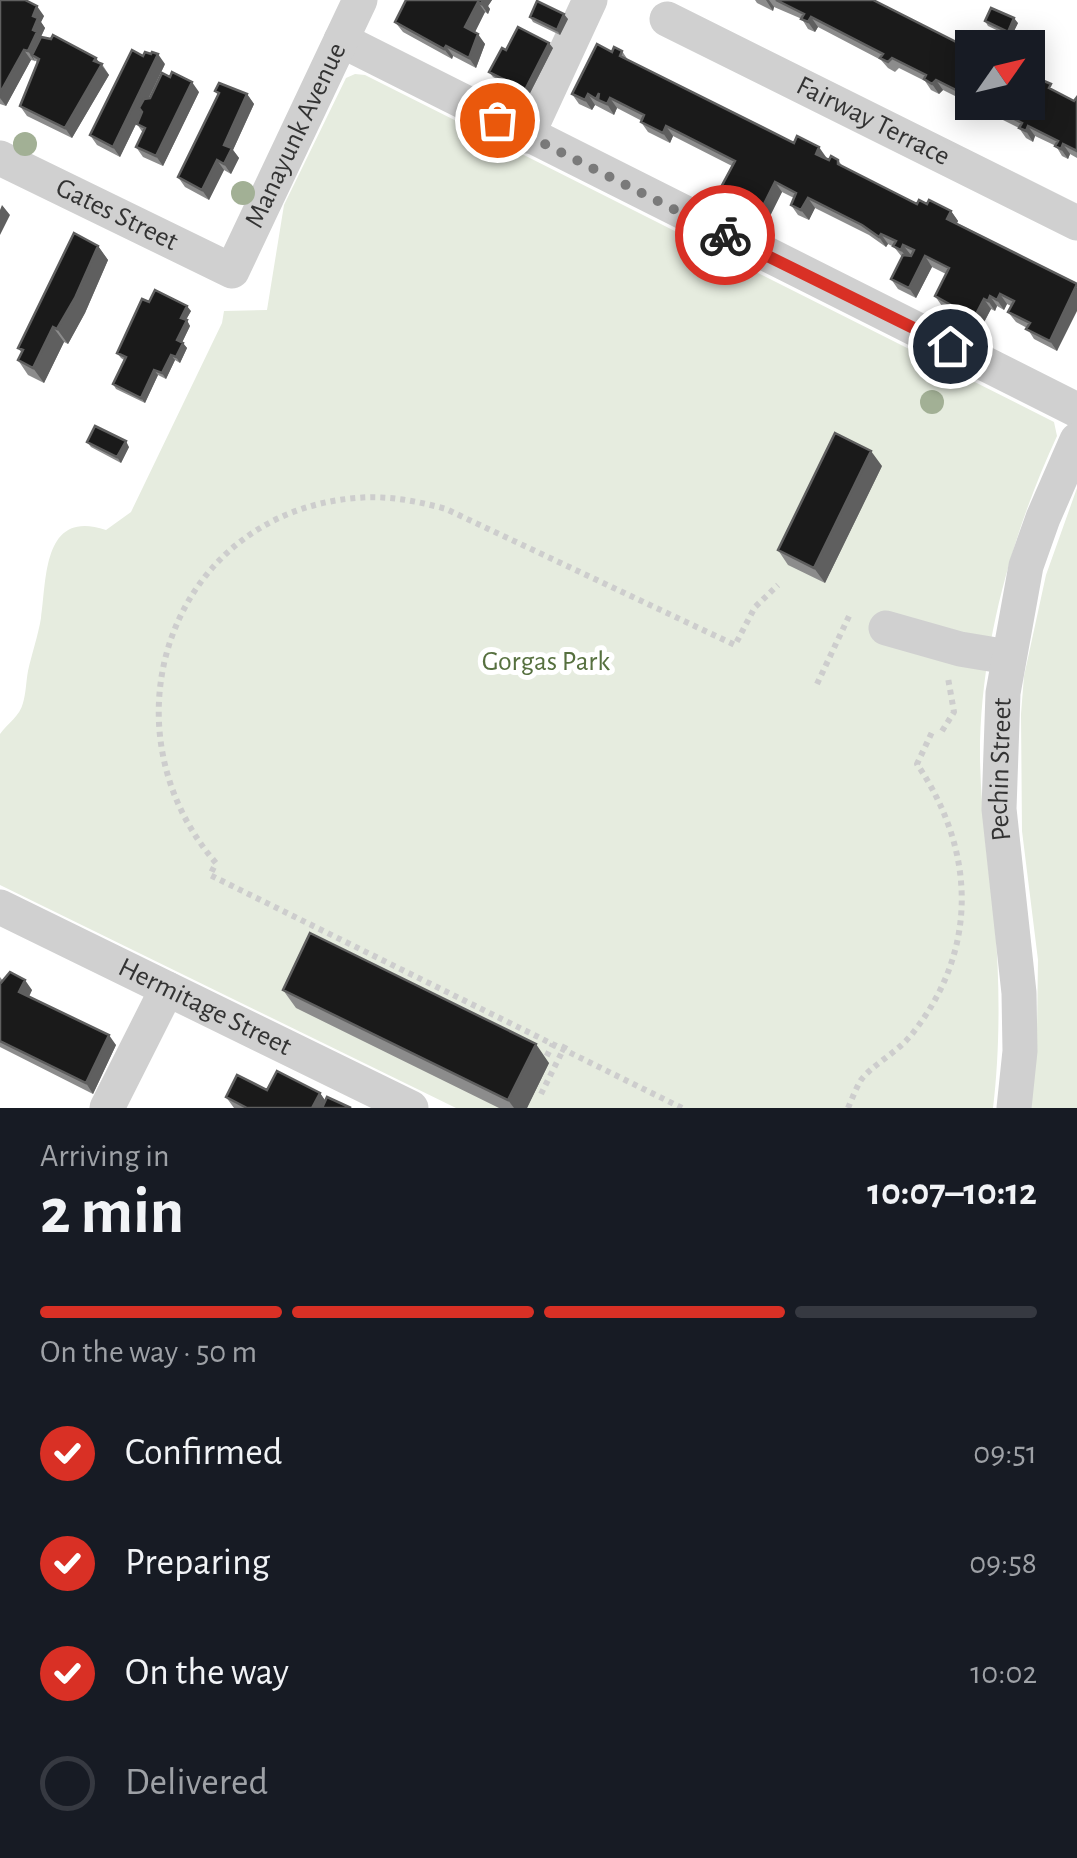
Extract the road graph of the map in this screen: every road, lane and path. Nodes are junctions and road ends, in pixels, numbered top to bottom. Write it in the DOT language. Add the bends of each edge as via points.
graph roads {
  1 [pos="360,0"];
  2 [pos="590,0"];
  3 [pos="667,19"];
  4 [pos="341,40"];
  5 [pos="527,136"];
  6 [pos="0,158"];
  7 [pos="1077,223"];
  8 [pos="232,271"];
  9 [pos="1077,410"];
  10 [pos="1077,440"];
  11 [pos="778,585"];
  12 [pos="850,614"];
  13 [pos="886,628"];
  14 [pos="951,647"];
  15 [pos="1008,657"];
  16 [pos="817,684"];
  17 [pos="933,730"];
  18 [pos="942,731"];
  19 [pos="0,907"];
  20 [pos="324,932"];
  21 [pos="337,935"];
  22 [pos="317,945"];
  23 [pos="331,949"];
  24 [pos="386,962"];
  25 [pos="380,975"];
  26 [pos="167,989"];
  27 [pos="444,991"];
  28 [pos="439,1002"];
  29 [pos="502,1019"];
  30 [pos="496,1032"];
  31 [pos="552,1044"];
  32 [pos="565,1046"];
  33 [pos="537,1076"];
  34 [pos="541,1094"];
  35 [pos="108,1108"];
  36 [pos="411,1108"];
  37 [pos="682,1108"];
  38 [pos="848,1108"];
  39 [pos="1014,1108"];
  1 -- 4 [label="street, Manayunk Avenue"];
  2 -- 5 [label="street"];
  3 -- 7 [label="street, Fairway Terrace"];
  4 -- 5 [label="street"];
  4 -- 8 [label="street, Manayunk Avenue"];
  5 -- 9 [label="street"];
  6 -- 8 [label="street, Gates Street"];
  10 -- 15 [label="street, Pechin Street" via="1026,566"];
  11 -- 20 [label="path" via="756,607 735,645 486,525 414,501 330,502 244,538 182,612 160,678 159,747 174,798 216,863 210,876"];
  12 -- 16 [label="path"];
  13 -- 14 [label="street"];
  14 -- 15 [label="street"];
  14 -- 18 [label="path" via="954,712"];
  15 -- 39 [label="street, Pechin Street" via="1000,809 1019,993"];
  17 -- 38 [label="path" via="917,764 946,815 961,872 960,931 927,1015 862,1078"];
  19 -- 26 [label="street, Hermitage Street"];
  20 -- 21 [label="path"];
  20 -- 22 [label="path"];
  21 -- 23 [label="path"];
  21 -- 24 [label="path"];
  24 -- 25 [label="path"];
  24 -- 27 [label="path"];
  26 -- 35 [label="street"];
  26 -- 36 [label="street, Hermitage Street"];
  27 -- 28 [label="path"];
  27 -- 29 [label="path"];
  29 -- 30 [label="path"];
  29 -- 31 [label="path"];
  31 -- 32 [label="path"];
  31 -- 33 [label="path"];
  32 -- 34 [label="path"];
  32 -- 37 [label="path"];
}
